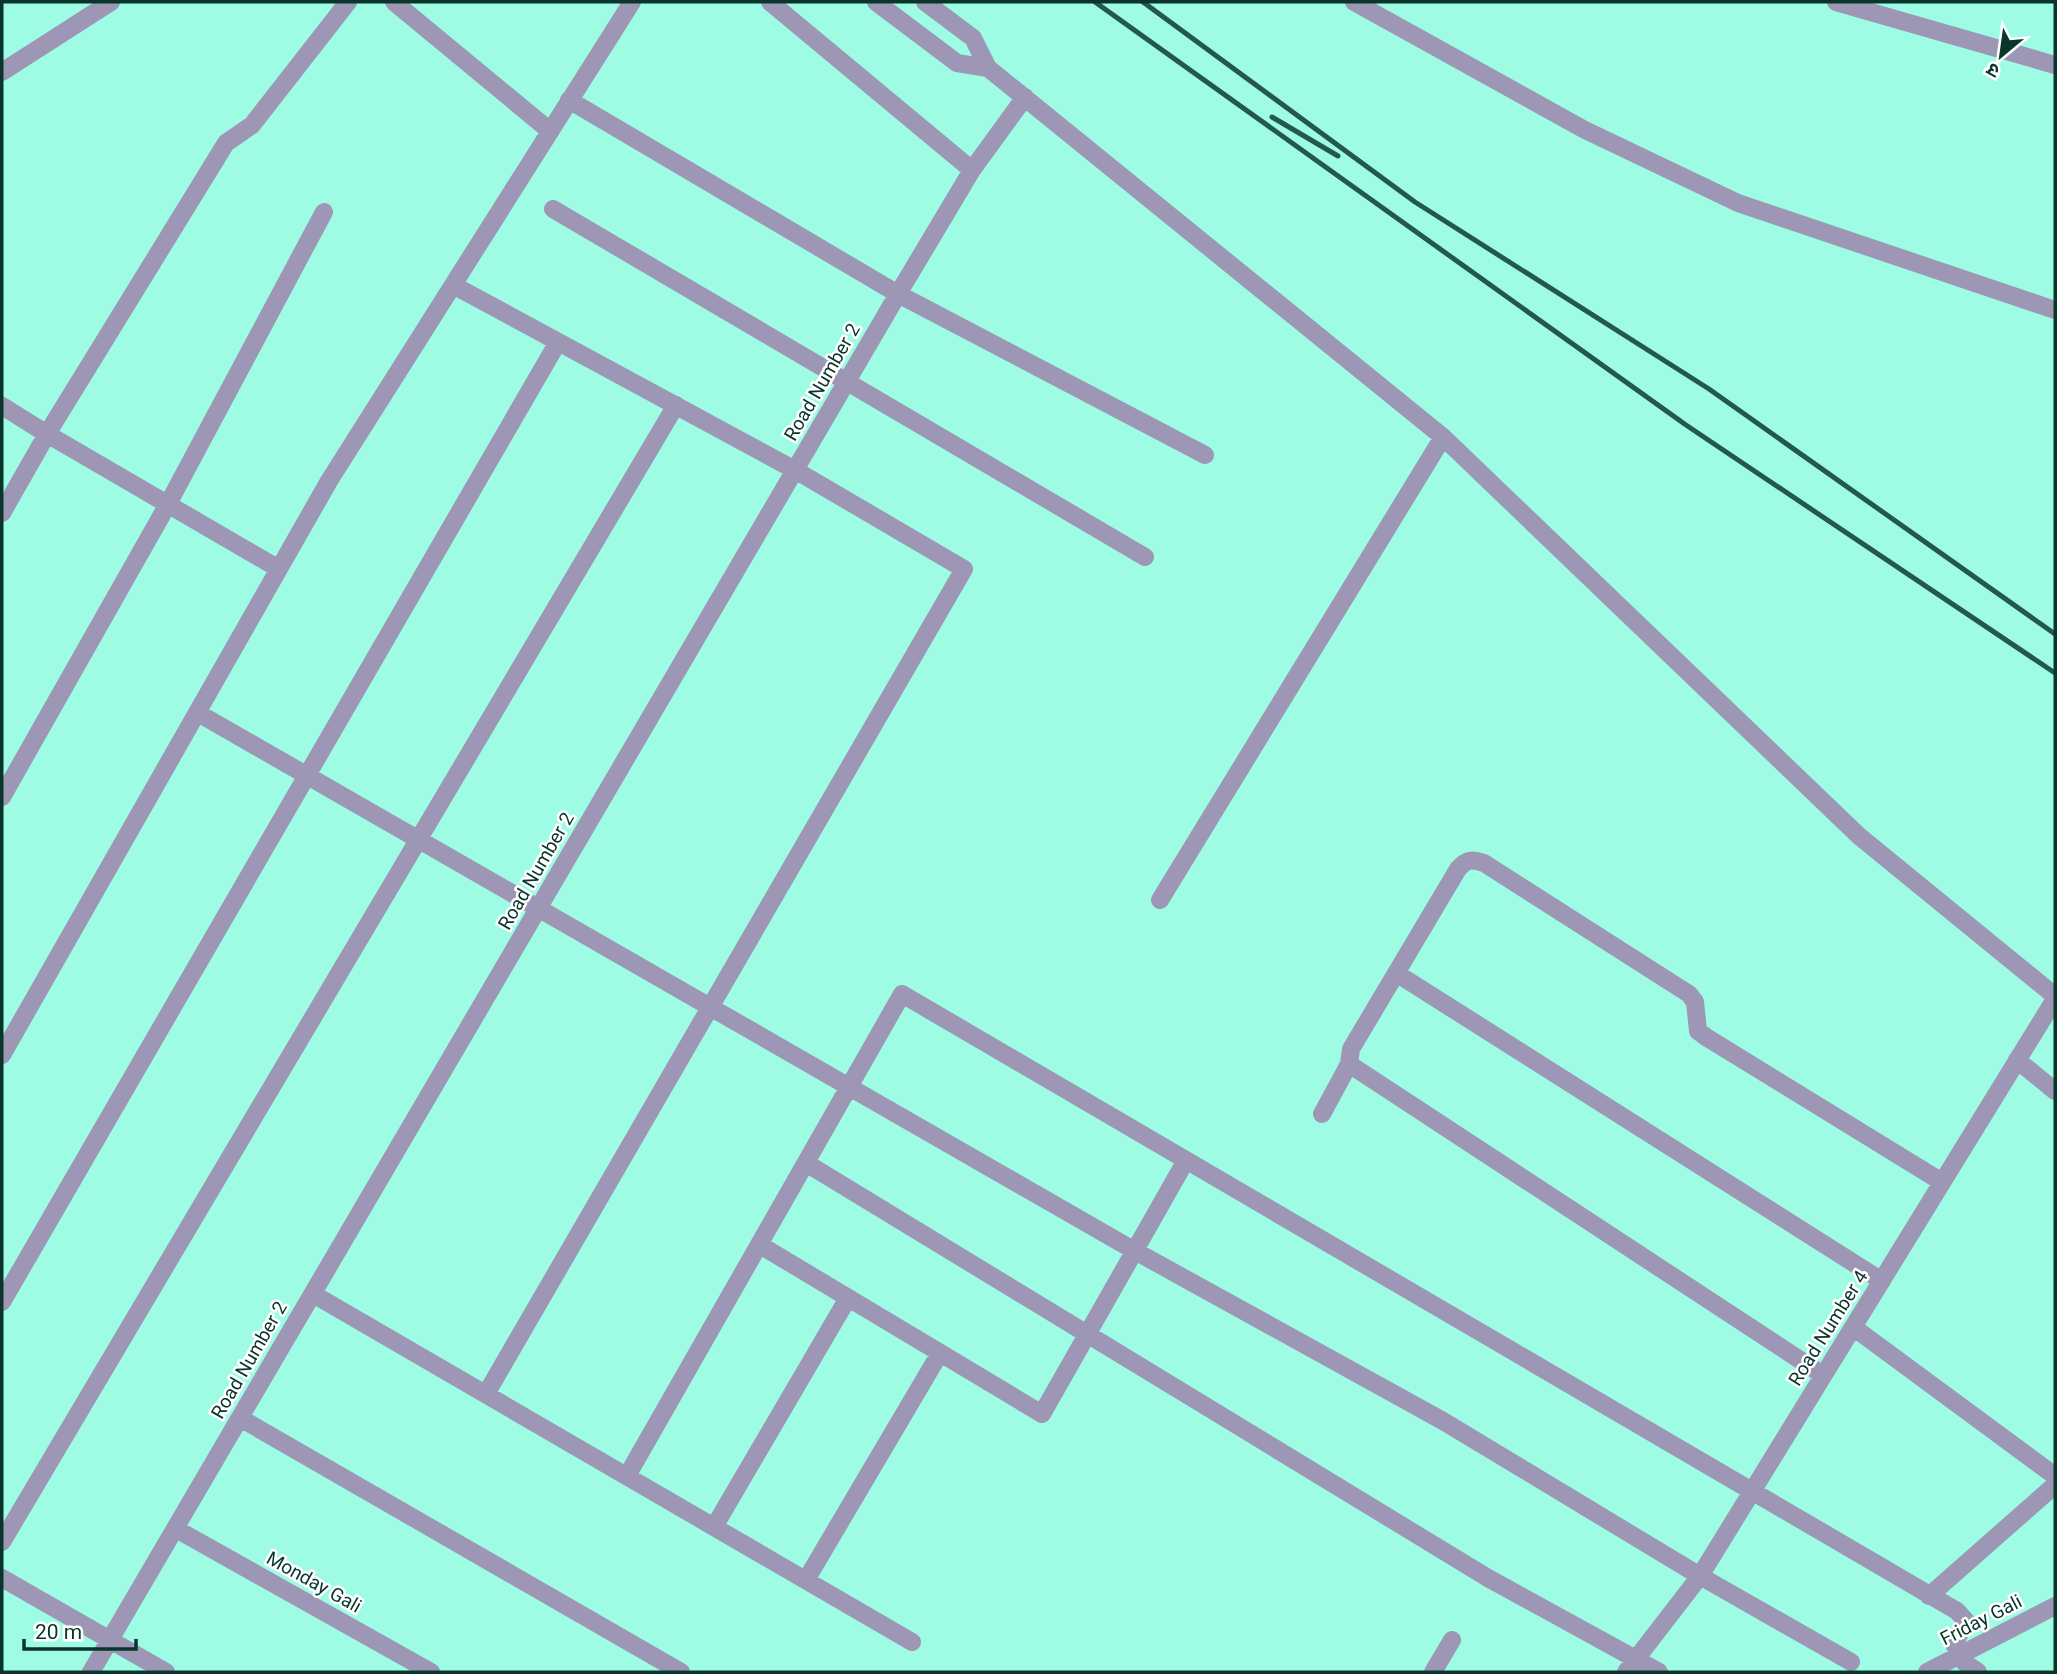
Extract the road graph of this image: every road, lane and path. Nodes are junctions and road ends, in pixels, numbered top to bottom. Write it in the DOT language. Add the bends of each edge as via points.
graph roads {
  1 [pos="111,2"];
  2 [pos="348,2"];
  3 [pos="394,2"];
  4 [pos="632,2"];
  5 [pos="770,2"];
  6 [pos="876,2"];
  7 [pos="925,2"];
  8 [pos="1354,2"];
  9 [pos="1836,2"];
  10 [pos="2055,65"];
  11 [pos="988,68"];
  12 [pos="2,72"];
  13 [pos="1025,97"];
  14 [pos="569,100"];
  15 [pos="550,131"];
  16 [pos="972,170"];
  17 [pos="553,209"];
  18 [pos="324,212"];
  19 [pos="453,285"];
  20 [pos="898,294"];
  21 [pos="2055,310"];
  22 [pos="558,342"];
  23 [pos="846,383"];
  24 [pos="676,405"];
  25 [pos="2,406"];
  26 [pos="47,434"];
  27 [pos="1443,438"];
  28 [pos="1205,455"];
  29 [pos="795,470"];
  30 [pos="168,504"];
  31 [pos="2,513"];
  32 [pos="1145,557"];
  33 [pos="279,569"];
  34 [pos="198,713"];
  35 [pos="307,776"];
  36 [pos="2,797"];
  37 [pos="418,840"];
  38 [pos="1160,900"];
  39 [pos="538,908"];
  40 [pos="1396,972"];
  41 [pos="2055,997"];
  42 [pos="712,1008"];
  43 [pos="2,1055"];
  44 [pos="2017,1060"];
  45 [pos="1349,1063"];
  46 [pos="850,1088"];
  47 [pos="2055,1091"];
  48 [pos="1322,1114"];
  49 [pos="1185,1162"];
  50 [pos="806,1163"];
  51 [pos="1942,1182"];
  52 [pos="760,1245"];
  53 [pos="1135,1251"];
  54 [pos="1882,1281"];
  55 [pos="313,1294"];
  56 [pos="848,1298"];
  57 [pos="2,1302"];
  58 [pos="1853,1327"];
  59 [pos="1087,1332"];
  60 [pos="940,1353"];
  61 [pos="1823,1376"];
  62 [pos="486,1394"];
  63 [pos="240,1418"];
  64 [pos="627,1476"];
  65 [pos="2055,1476"];
  66 [pos="2055,1485"];
  67 [pos="1754,1489"];
  68 [pos="714,1527"];
  69 [pos="176,1529"];
  70 [pos="2,1542"];
  71 [pos="1700,1576"];
  72 [pos="2,1578"];
  73 [pos="806,1580"];
  74 [pos="1929,1595"];
  75 [pos="2055,1606"];
  76 [pos="110,1640"];
  77 [pos="1452,1640"];
  78 [pos="912,1642"];
  79 [pos="1851,1662"];
  80 [pos="1967,1663"];
  81 [pos="1630,1665"];
  82 [pos="91,1672"];
  83 [pos="166,1672"];
  84 [pos="431,1672"];
  85 [pos="681,1672"];
  86 [pos="1433,1672"];
  87 [pos="1659,1672"];
  88 [pos="1927,1672"];
  1 -- 12 [label="street"];
  2 -- 26 [label="street" via="252,125 226,143"];
  3 -- 15 [label="street"];
  4 -- 14 [label="street"];
  5 -- 16 [label="street"];
  6 -- 11 [label="street" via="957,63"];
  7 -- 11 [label="street" via="972,38"];
  8 -- 21 [label="street" via="1585,130 1738,203"];
  9 -- 10 [label="street"];
  11 -- 13 [label="street"];
  13 -- 16 [label="street, Road Number 2"];
  13 -- 27 [label="street"];
  14 -- 15 [label="street"];
  14 -- 20 [label="street"];
  15 -- 19 [label="street"];
  16 -- 20 [label="street, Road Number 2"];
  17 -- 23 [label="street"];
  18 -- 30 [label="street"];
  19 -- 22 [label="street"];
  19 -- 33 [label="street"];
  20 -- 23 [label="street, Road Number 2"];
  20 -- 28 [label="street"];
  22 -- 24 [label="street"];
  22 -- 35 [label="street"];
  23 -- 29 [label="street, Road Number 2"];
  23 -- 32 [label="street"];
  24 -- 29 [label="street"];
  24 -- 37 [label="street"];
  25 -- 26 [label="street"];
  26 -- 30 [label="street"];
  26 -- 31 [label="street"];
  27 -- 38 [label="street"];
  27 -- 41 [label="street" via="1859,836"];
  29 -- 39 [label="street, Road Number 2"];
  29 -- 42 [label="street" via="964,569"];
  30 -- 33 [label="street"];
  30 -- 36 [label="street"];
  33 -- 34 [label="street"];
  34 -- 35 [label="street"];
  34 -- 43 [label="street"];
  35 -- 37 [label="street"];
  35 -- 57 [label="street"];
  37 -- 39 [label="street"];
  37 -- 70 [label="street"];
  39 -- 42 [label="street"];
  39 -- 55 [label="street, Road Number 2"];
  40 -- 45 [label="street" via="1351,1049"];
  40 -- 51 [label="street" via="1458,869 1473,859 1484,863 1689,994 1695,1002 1698,1031 1706,1037"];
  40 -- 54 [label="street"];
  41 -- 44 [label="street, Road Number 4"];
  42 -- 46 [label="street"];
  42 -- 62 [label="street"];
  44 -- 47 [label="street"];
  44 -- 51 [label="street, Road Number 4"];
  45 -- 48 [label="street"];
  45 -- 61 [label="street"];
  46 -- 49 [label="street" via="902,995"];
  46 -- 50 [label="street"];
  46 -- 53 [label="street"];
  49 -- 53 [label="street"];
  49 -- 67 [label="street"];
  50 -- 52 [label="street"];
  50 -- 59 [label="street"];
  51 -- 54 [label="street, Road Number 4"];
  52 -- 56 [label="street"];
  52 -- 64 [label="street"];
  53 -- 59 [label="street"];
  53 -- 71 [label="street" via="1443,1421"];
  54 -- 58 [label="street, Road Number 4"];
  55 -- 62 [label="street"];
  55 -- 63 [label="street, Road Number 2"];
  56 -- 60 [label="street"];
  56 -- 68 [label="street"];
  58 -- 61 [label="street, Road Number 4"];
  58 -- 65 [label="street"];
  59 -- 60 [label="street" via="1042,1414"];
  59 -- 81 [label="street"];
  60 -- 73 [label="street"];
  61 -- 67 [label="street, Road Number 4"];
  62 -- 64 [label="street"];
  63 -- 69 [label="street, Road Number 2"];
  63 -- 85 [label="street"];
  64 -- 68 [label="street"];
  66 -- 74 [label="street"];
  67 -- 71 [label="street, Road Number 4"];
  67 -- 74 [label="street"];
  68 -- 73 [label="street"];
  69 -- 76 [label="street, Road Number 2"];
  69 -- 84 [label="street, Monday Gali"];
  71 -- 79 [label="street"];
  71 -- 81 [label="street, Road Number 4"];
  72 -- 76 [label="street"];
  73 -- 78 [label="street"];
  74 -- 80 [label="street" via="1964,1616 1965,1627 1954,1644"];
  75 -- 80 [label="street, Friday Gali"];
  76 -- 82 [label="street, Road Number 2"];
  76 -- 83 [label="street"];
  77 -- 86 [label="street"];
  80 -- 88 [label="street, Friday Gali"];
  81 -- 87 [label="street"];
}
